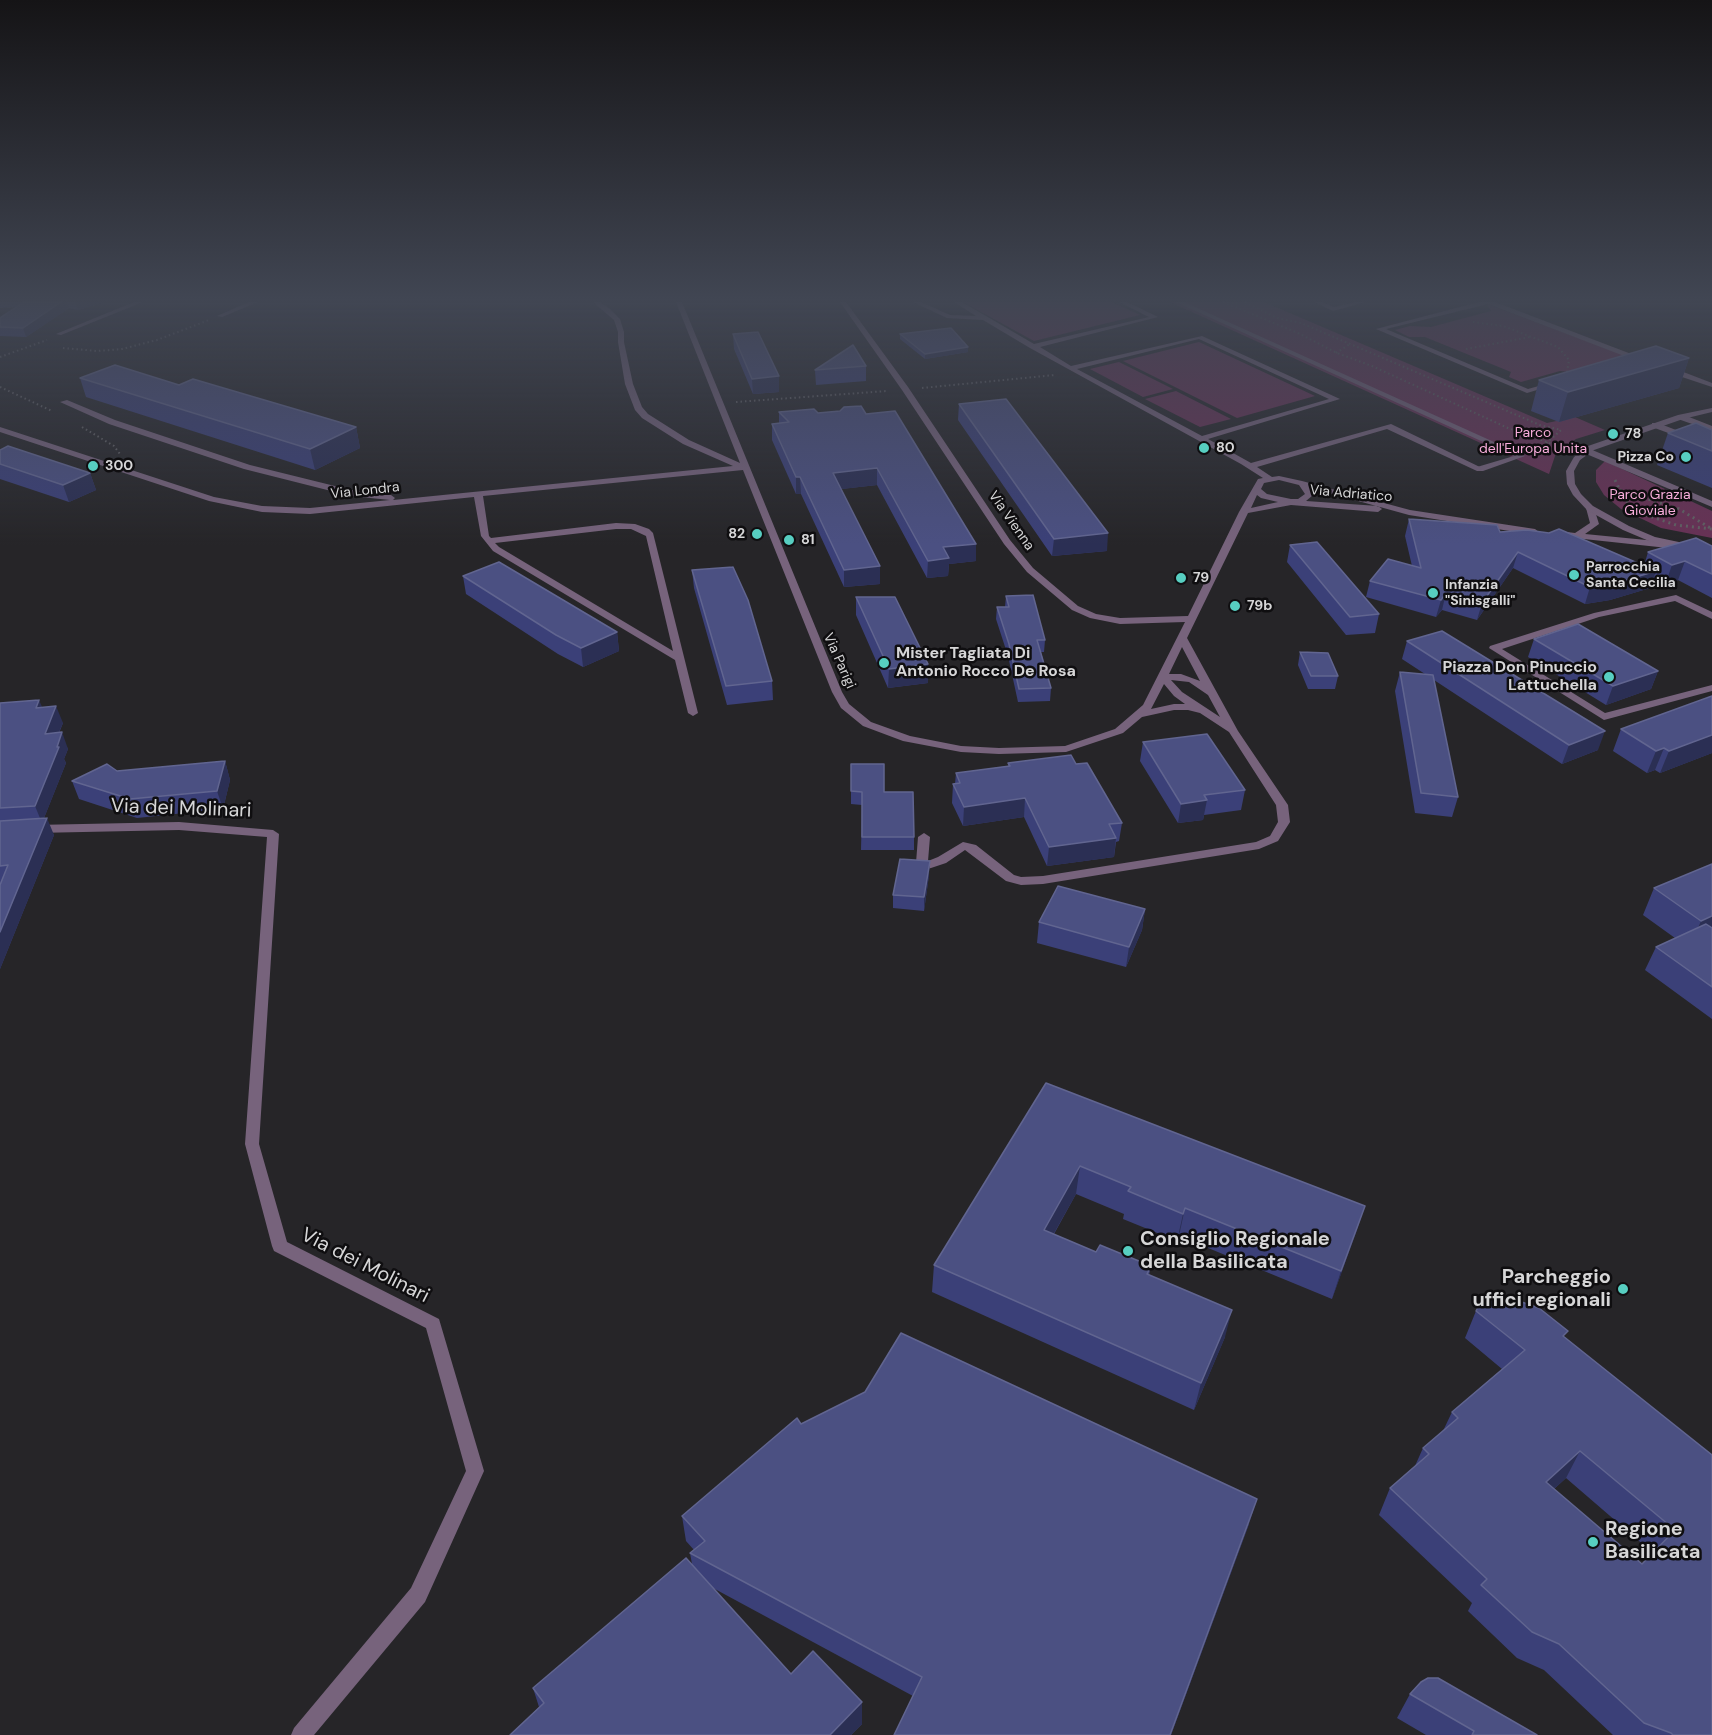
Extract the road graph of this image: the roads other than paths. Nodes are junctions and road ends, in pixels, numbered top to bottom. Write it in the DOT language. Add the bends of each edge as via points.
graph roads {
  1 [pos="629,383"];
  2 [pos="711,383"];
  3 [pos="901,383"];
  4 [pos="1098,383"];
  5 [pos="1301,383"];
  6 [pos="1359,383"];
  7 [pos="1507,383"];
  8 [pos="1561,383"];
  9 [pos="64,402"];
  10 [pos="1712,405"];
  11 [pos="1707,411"];
  12 [pos="1682,417"];
  13 [pos="1655,425"];
  14 [pos="0,429"];
  15 [pos="1712,429"];
  16 [pos="1203,438"];
  17 [pos="1712,447"];
  18 [pos="1589,450"];
  19 [pos="1250,466"];
  20 [pos="744,467"];
  21 [pos="1270,479"];
  22 [pos="1302,483"];
  23 [pos="1257,487"];
  24 [pos="478,493"];
  25 [pos="413,500"];
  26 [pos="1291,502"];
  27 [pos="1712,504"];
  28 [pos="1590,508"];
  29 [pos="1243,512"];
  30 [pos="1409,512"];
  31 [pos="1577,535"];
  32 [pos="488,541"];
  33 [pos="1677,546"];
  34 [pos="1712,552"];
  35 [pos="1712,616"];
  36 [pos="1192,619"];
  37 [pos="1182,638"];
  38 [pos="680,659"];
  39 [pos="1163,677"];
  40 [pos="1712,688"];
  41 [pos="1217,699"];
  42 [pos="1204,711"];
  43 [pos="693,713"];
  44 [pos="1136,717"];
  45 [pos="1233,730"];
  46 [pos="21,830"];
  47 [pos="924,837"];
  48 [pos="301,1735"];
  1 -- 20 [label="street" via="645,416 686,442"];
  2 -- 20 [label="street, Via Parigi"];
  3 -- 36 [label="street, Via Vienna" via="1007,542 1030,570 1075,608 1120,621"];
  4 -- 16 [label="street, Via Adriatico"];
  5 -- 16 [label="street" via="1336,399"];
  6 -- 19 [label="street" via="1521,456 1480,469 1388,426"];
  7 -- 8 [label="street" via="1527,391"];
  9 -- 25 [label="street" via="247,467 351,493"];
  10 -- 11 [label="street"];
  11 -- 12 [label="street"];
  12 -- 13 [label="street"];
  12 -- 15 [label="street"];
  13 -- 17 [label="street"];
  13 -- 18 [label="street"];
  14 -- 25 [label="street, Via Londra" via="212,499 262,509 310,511"];
  16 -- 19 [label="street, Via Adriatico"];
  18 -- 27 [label="street"];
  18 -- 28 [label="street, Via Adriatico" via="1570,471 1571,484"];
  19 -- 21 [label="street, Via Adriatico"];
  20 -- 24 [label="street, Via Londra"];
  20 -- 44 [label="street, Via Parigi" via="837,692 845,706 867,724 907,739 999,752 1066,749 1119,731"];
  21 -- 22 [label="street, Via Adriatico"];
  21 -- 23 [label="street" via="1261,481"];
  22 -- 26 [label="street, Via Adriatico" via="1309,495"];
  22 -- 30 [label="street, Via Adriatico"];
  23 -- 26 [label="street, Via Adriatico" via="1264,496"];
  23 -- 29 [label="street"];
  24 -- 25 [label="street, Via Londra"];
  24 -- 32 [label="street"];
  26 -- 29 [label="street"];
  26 -- 30 [label="street, Via Adriatico"];
  28 -- 31 [label="street" via="1595,524"];
  28 -- 33 [label="street, Via Adriatico" via="1626,528"];
  29 -- 36 [label="street"];
  30 -- 31 [label="street, Via Adriatico" via="1504,529"];
  31 -- 33 [label="street, Via Adriatico"];
  32 -- 38 [label="street"];
  32 -- 38 [label="street" via="616,526 646,531"];
  33 -- 34 [label="street, Via Adriatico"];
  35 -- 40 [label="street" via="1676,598 1586,618 1494,648 1604,717"];
  36 -- 37 [label="street, Via Parigi"];
  37 -- 39 [label="street, Via Parigi"];
  37 -- 41 [label="street"];
  38 -- 43 [label="street"];
  39 -- 41 [label="street" via="1193,680"];
  39 -- 42 [label="street" via="1185,700"];
  39 -- 44 [label="street, Via Parigi" via="1147,707"];
  41 -- 45 [label="street"];
  42 -- 44 [label="street" via="1174,707"];
  42 -- 45 [label="street"];
  45 -- 47 [label="street" via="1282,805 1284,822 1280,830 1274,838 1258,845 1021,881 1010,878 972,848 963,846 942,860 922,863"];
  46 -- 48 [label="street, Via dei Molinari" via="179,826 273,834 252,1144 280,1246 433,1324 475,1471 418,1596"];
}
